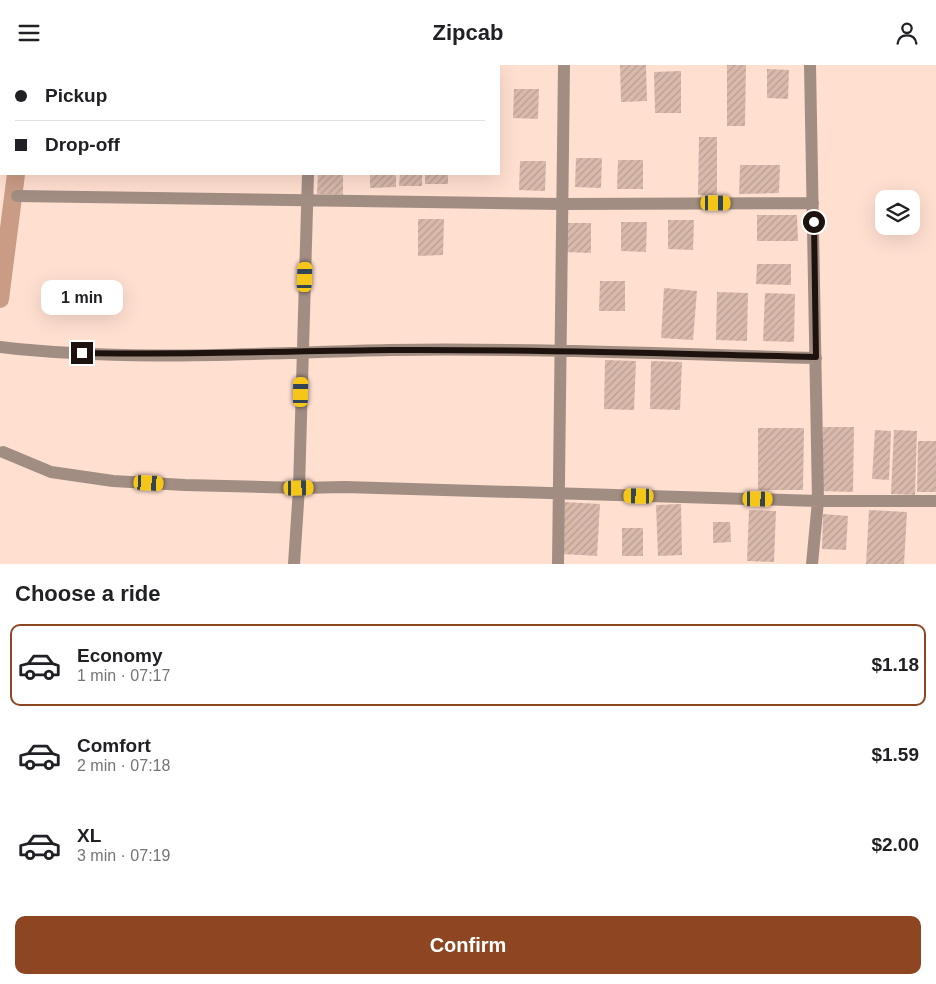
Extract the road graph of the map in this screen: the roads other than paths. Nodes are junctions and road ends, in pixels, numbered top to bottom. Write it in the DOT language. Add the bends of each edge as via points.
graph roads {
  1 [pos="564,65"];
  2 [pos="810,65"];
  3 [pos="308,175"];
  4 [pos="18,196"];
  5 [pos="307,201"];
  6 [pos="813,203"];
  7 [pos="561,204"];
  8 [pos="0,347"];
  9 [pos="562,351"];
  10 [pos="302,353"];
  11 [pos="816,357"];
  12 [pos="3,452"];
  13 [pos="299,488"];
  14 [pos="559,494"];
  15 [pos="818,501"];
  16 [pos="936,501"];
  17 [pos="294,564"];
  18 [pos="558,564"];
  19 [pos="812,564"];
  1 -- 7 [label="street"];
  2 -- 6 [label="street"];
  3 -- 5 [label="street"];
  4 -- 5 [label="street"];
  5 -- 7 [label="street"];
  5 -- 10 [label="street"];
  6 -- 7 [label="street"];
  6 -- 11 [label="street"];
  7 -- 9 [label="street"];
  8 -- 10 [label="street" via="42,352 141,355"];
  9 -- 10 [label="street"];
  9 -- 11 [label="street"];
  9 -- 14 [label="street"];
  10 -- 13 [label="street"];
  11 -- 15 [label="street"];
  12 -- 13 [label="street" via="51,473 113,481"];
  13 -- 14 [label="street"];
  13 -- 17 [label="street"];
  14 -- 15 [label="street"];
  14 -- 18 [label="street"];
  15 -- 16 [label="street"];
  15 -- 19 [label="street"];
}
